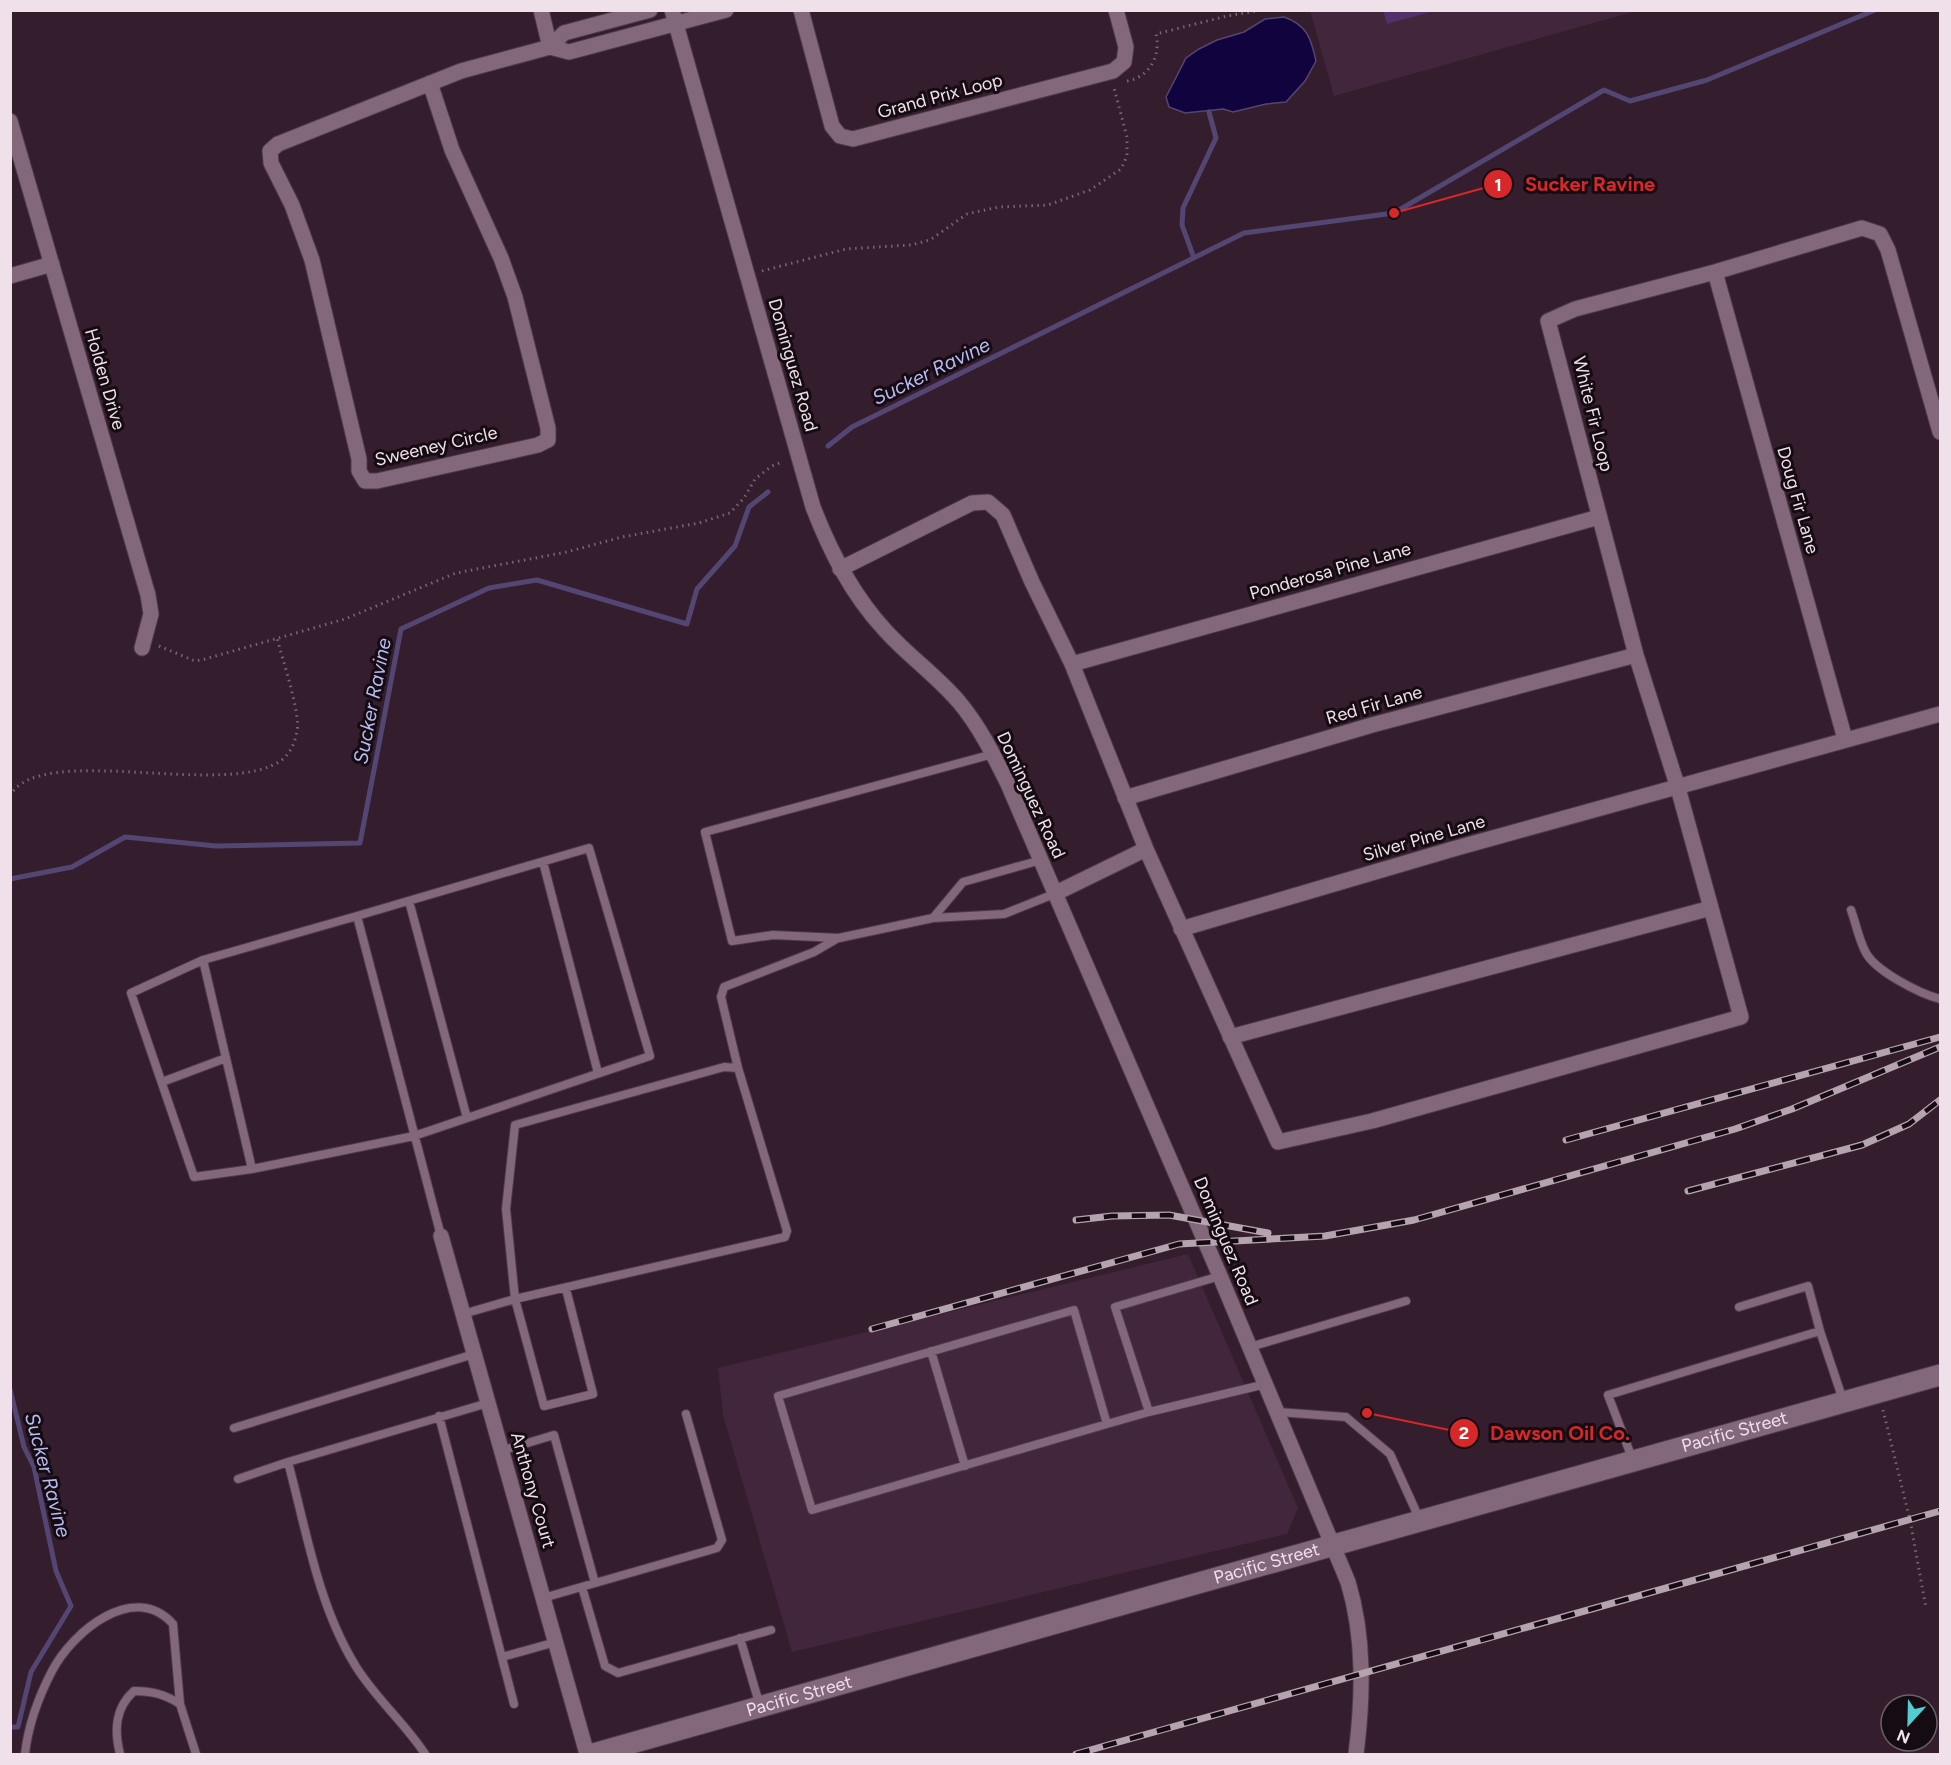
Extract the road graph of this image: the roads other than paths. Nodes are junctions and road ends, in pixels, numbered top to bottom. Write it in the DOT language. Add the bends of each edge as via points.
graph roads {
  1 [pos="541,10"];
  2 [pos="650,10"];
  3 [pos="726,10"];
  4 [pos="801,10"];
  5 [pos="1116,10"];
  6 [pos="674,17"];
  7 [pos="550,47"];
  8 [pos="430,83"];
  9 [pos="10,121"];
  10 [pos="52,264"];
  11 [pos="1715,272"];
  12 [pos="10,276"];
  13 [pos="1941,432"];
  14 [pos="1599,517"];
  15 [pos="840,569"];
  16 [pos="143,644"];
  17 [pos="1636,655"];
  18 [pos="1072,664"];
  19 [pos="1941,714"];
  20 [pos="1845,739"];
  21 [pos="993,754"];
  22 [pos="1678,788"];
  23 [pos="1125,798"];
  24 [pos="1146,849"];
  25 [pos="1041,860"];
  26 [pos="543,862"];
  27 [pos="1054,894"];
  28 [pos="409,901"];
  29 [pos="1711,908"];
  30 [pos="1851,910"];
  31 [pos="357,916"];
  32 [pos="933,918"];
  33 [pos="1181,929"];
  34 [pos="838,938"];
  35 [pos="203,960"];
  36 [pos="1941,999"];
  37 [pos="1230,1037"];
  38 [pos="226,1058"];
  39 [pos="738,1068"];
  40 [pos="598,1073"];
  41 [pos="162,1082"];
  42 [pos="467,1118"];
  43 [pos="414,1136"];
  44 [pos="252,1169"];
  45 [pos="441,1236"];
  46 [pos="1221,1276"];
  47 [pos="566,1289"];
  48 [pos="515,1299"];
  49 [pos="1406,1301"];
  50 [pos="1739,1307"];
  51 [pos="463,1314"];
  52 [pos="1821,1331"];
  53 [pos="1250,1347"];
  54 [pos="932,1352"];
  55 [pos="474,1354"];
  56 [pos="1941,1375"];
  57 [pos="1266,1384"];
  58 [pos="1844,1401"];
  59 [pos="488,1403"];
  60 [pos="1278,1412"];
  61 [pos="1149,1413"];
  62 [pos="686,1414"];
  63 [pos="439,1416"];
  64 [pos="1107,1425"];
  65 [pos="234,1428"];
  66 [pos="501,1451"];
  67 [pos="1633,1460"];
  68 [pos="288,1462"];
  69 [pos="965,1466"];
  70 [pos="238,1479"];
  71 [pos="1420,1519"];
  72 [pos="1333,1544"];
  73 [pos="595,1583"];
  74 [pos="582,1587"];
  75 [pos="543,1598"];
  76 [pos="771,1630"];
  77 [pos="740,1638"];
  78 [pos="555,1642"];
  79 [pos="502,1657"];
  80 [pos="180,1704"];
  81 [pos="514,1704"];
  82 [pos="761,1707"];
  83 [pos="25,1755"];
  84 [pos="120,1755"];
  85 [pos="196,1755"];
  86 [pos="425,1755"];
  87 [pos="587,1755"];
  88 [pos="593,1755"];
  89 [pos="1356,1755"];
  1 -- 7 [label="street"];
  2 -- 7 [label="street, Sweeney Circle" via="564,33"];
  3 -- 6 [label="street, Sweeney Circle"];
  4 -- 5 [label="street, Grand Prix Loop" via="832,126 840,136 853,139 1113,71 1124,62 1126,46"];
  6 -- 7 [label="street, Sweeney Circle" via="569,52"];
  6 -- 15 [label="street, Dominguez Road" via="813,507"];
  7 -- 8 [label="street, Sweeney Circle" via="461,70"];
  8 -- 8 [label="street, Sweeney Circle" via="278,144 270,152 271,163 312,260 365,481 548,440 515,297 452,150"];
  9 -- 10 [label="street, Holden Drive"];
  10 -- 12 [label="street"];
  10 -- 16 [label="street, Holden Drive" via="148,595 151,614"];
  11 -- 13 [label="street, White Fir Loop" via="1862,228 1881,234"];
  11 -- 14 [label="street, White Fir Loop" via="1575,309 1548,321"];
  11 -- 20 [label="street, Doug Fir Lane"];
  14 -- 17 [label="street, White Fir Loop"];
  14 -- 18 [label="street, Ponderosa Pine Lane"];
  15 -- 18 [label="street" via="972,503 988,502 1003,515"];
  15 -- 21 [label="street, Dominguez Road" via="884,629 960,703"];
  17 -- 22 [label="street, White Fir Loop"];
  17 -- 23 [label="street, Red Fir Lane" via="1372,725"];
  18 -- 23 [label="street"];
  19 -- 20 [label="street"];
  20 -- 22 [label="street"];
  21 -- 25 [label="street, Dominguez Road"];
  21 -- 34 [label="lane" via="705,832 732,941 773,935"];
  22 -- 29 [label="street, White Fir Loop"];
  22 -- 33 [label="street, Silver Pine Lane"];
  23 -- 24 [label="street"];
  24 -- 27 [label="street"];
  24 -- 33 [label="street"];
  25 -- 27 [label="street, Dominguez Road"];
  25 -- 32 [label="lane" via="963,882"];
  26 -- 28 [label="lane"];
  26 -- 40 [label="lane"];
  26 -- 40 [label="lane" via="590,848 650,1056"];
  27 -- 32 [label="lane" via="1004,914"];
  27 -- 46 [label="street, Dominguez Road"];
  28 -- 31 [label="lane"];
  28 -- 42 [label="lane"];
  29 -- 37 [label="street"];
  29 -- 37 [label="street, White Fir Loop" via="1741,1017 1372,1120 1278,1142"];
  30 -- 36 [label="lane" via="1866,954 1922,994"];
  31 -- 35 [label="lane"];
  31 -- 43 [label="lane"];
  32 -- 34 [label="lane"];
  33 -- 37 [label="street"];
  34 -- 39 [label="lane" via="814,952 724,987 721,997"];
  35 -- 38 [label="lane"];
  35 -- 41 [label="lane" via="131,993"];
  38 -- 41 [label="lane"];
  38 -- 44 [label="lane"];
  39 -- 47 [label="lane" via="787,1231 785,1237"];
  39 -- 48 [label="lane" via="724,1067 515,1125 506,1209"];
  40 -- 42 [label="lane"];
  41 -- 44 [label="lane" via="194,1177"];
  42 -- 43 [label="lane"];
  43 -- 44 [label="lane"];
  43 -- 45 [label="lane"];
  45 -- 51 [label="street, Anthony Court"];
  46 -- 53 [label="street, Dominguez Road"];
  46 -- 61 [label="lane" via="1115,1307"];
  47 -- 48 [label="lane"];
  47 -- 48 [label="lane" via="593,1394 544,1406"];
  48 -- 51 [label="lane"];
  49 -- 53 [label="lane"];
  50 -- 52 [label="lane" via="1808,1286"];
  51 -- 55 [label="street, Anthony Court"];
  52 -- 58 [label="lane"];
  52 -- 67 [label="lane" via="1608,1395"];
  53 -- 57 [label="street, Dominguez Road"];
  54 -- 64 [label="lane" via="1074,1310"];
  54 -- 69 [label="lane"];
  54 -- 69 [label="lane" via="778,1396 812,1510"];
  55 -- 59 [label="street, Anthony Court"];
  55 -- 65 [label="lane"];
  56 -- 58 [label="main road, Pacific Street"];
  57 -- 60 [label="street, Dominguez Road"];
  57 -- 61 [label="lane"];
  58 -- 67 [label="main road, Pacific Street"];
  59 -- 63 [label="lane"];
  59 -- 66 [label="street, Anthony Court"];
  60 -- 71 [label="lane" via="1346,1417 1390,1454"];
  60 -- 72 [label="street, Dominguez Road"];
  61 -- 64 [label="lane"];
  62 -- 73 [label="lane" via="722,1540 717,1548"];
  63 -- 68 [label="lane"];
  63 -- 79 [label="lane"];
  64 -- 69 [label="lane"];
  66 -- 73 [label="lane" via="554,1435"];
  66 -- 75 [label="street, Anthony Court"];
  67 -- 71 [label="main road, Pacific Street"];
  68 -- 70 [label="lane"];
  68 -- 86 [label="lane" via="326,1602 354,1663"];
  71 -- 72 [label="main road, Pacific Street"];
  72 -- 82 [label="main road, Pacific Street"];
  72 -- 89 [label="street, Dominguez Road" via="1352,1594 1359,1637 1362,1693"];
  73 -- 74 [label="lane"];
  74 -- 75 [label="lane"];
  74 -- 77 [label="lane" via="605,1666 618,1673"];
  75 -- 78 [label="street, Anthony Court"];
  76 -- 77 [label="lane"];
  77 -- 82 [label="lane"];
  78 -- 79 [label="lane"];
  78 -- 87 [label="street, Anthony Court"];
  79 -- 81 [label="lane"];
  80 -- 83 [label="lane" via="173,1624 149,1607 133,1606 107,1616 81,1634 53,1670 27,1735"];
  80 -- 84 [label="lane" via="151,1691 134,1691 122,1702 117,1716"];
  80 -- 85 [label="lane"];
  82 -- 88 [label="main road, Pacific Street"];
}
